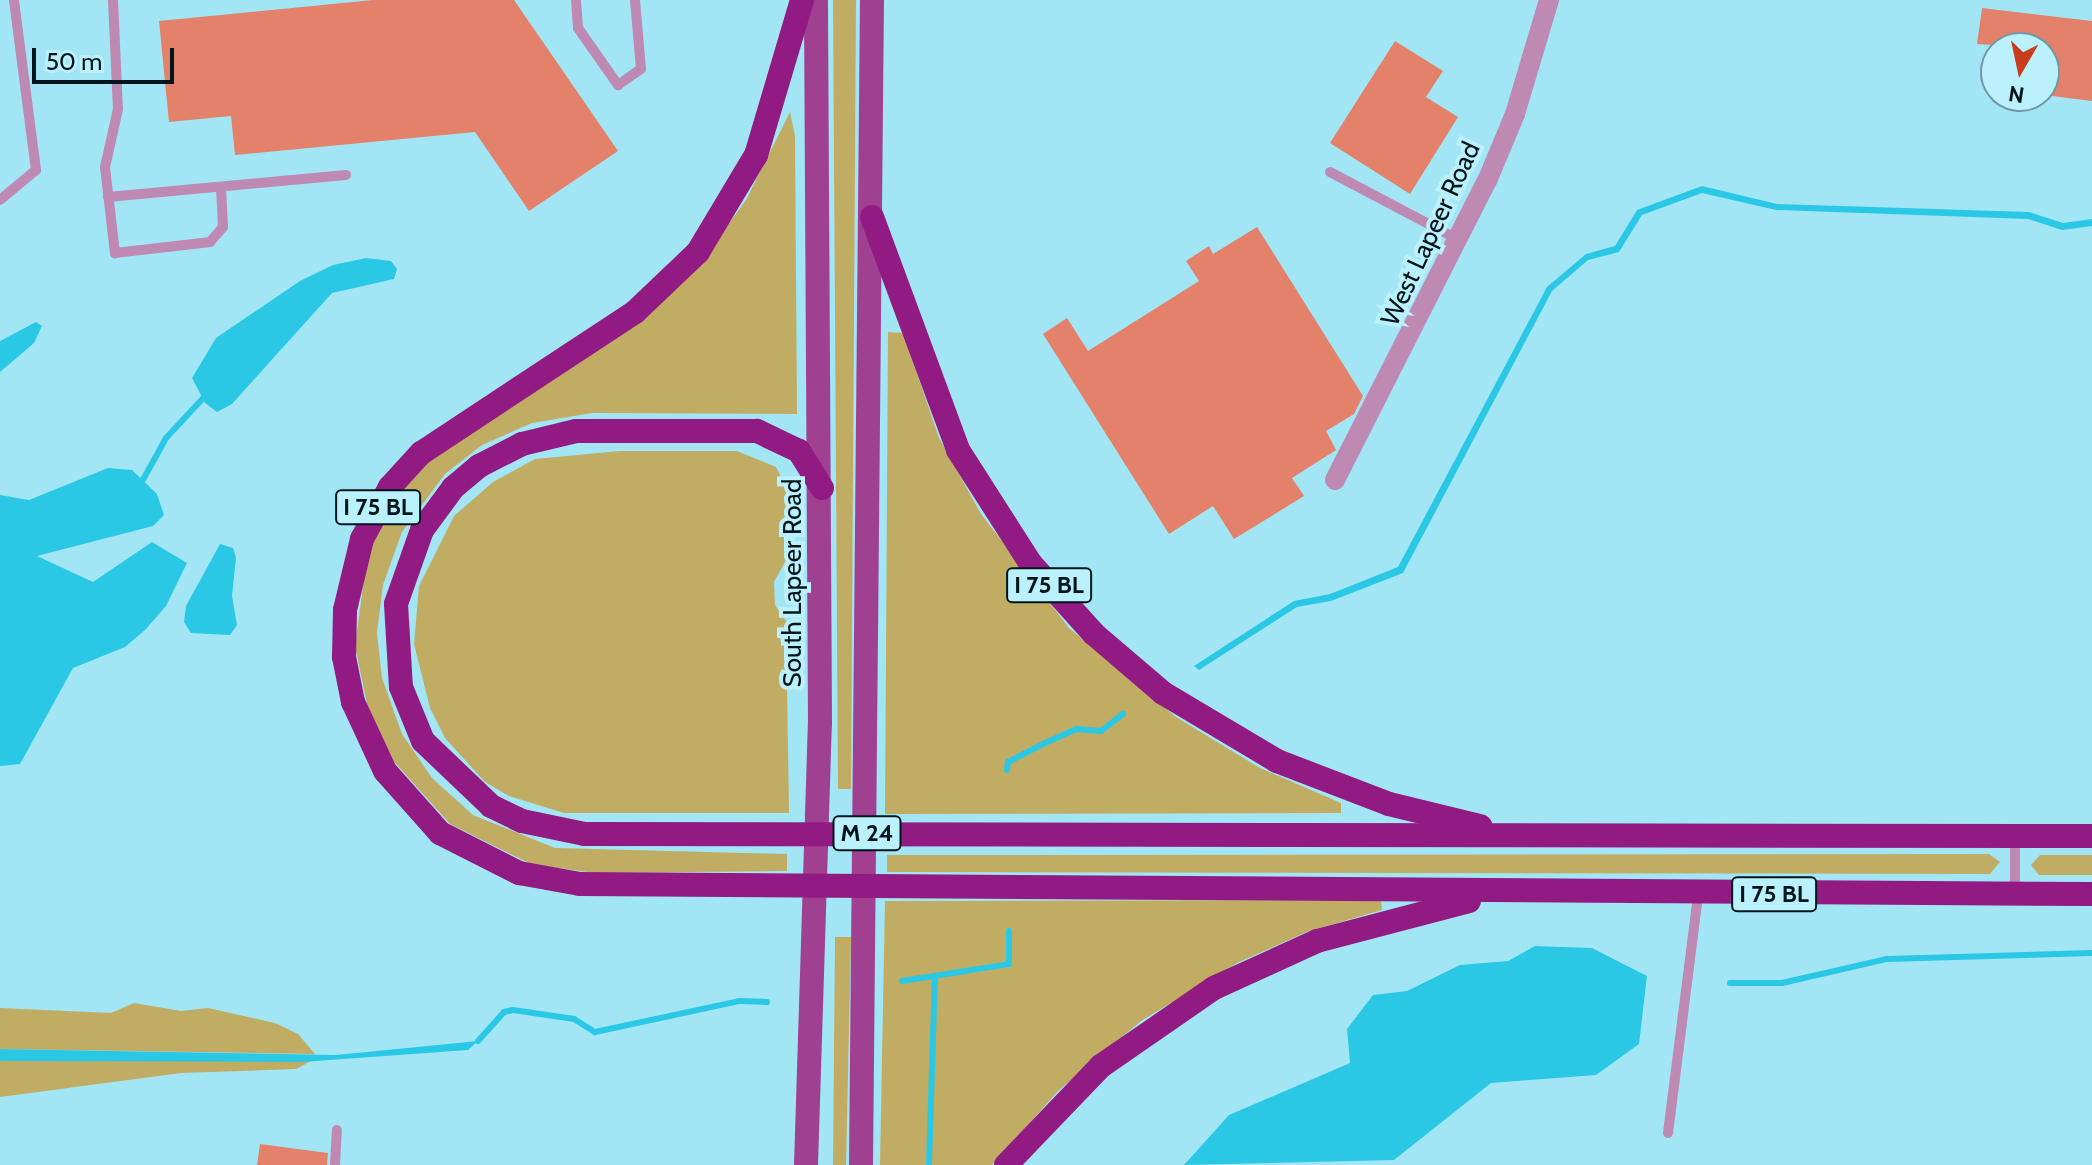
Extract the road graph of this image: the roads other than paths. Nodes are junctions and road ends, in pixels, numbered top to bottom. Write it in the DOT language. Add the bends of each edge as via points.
graph roads {
  1 [pos="14,0"];
  2 [pos="113,0"];
  3 [pos="576,0"];
  4 [pos="635,0"];
  5 [pos="802,0"];
  6 [pos="816,0"];
  7 [pos="872,0"];
  8 [pos="1549,0"];
  9 [pos="1330,172"];
  10 [pos="346,175"];
  11 [pos="221,187"];
  12 [pos="108,197"];
  13 [pos="0,200"];
  14 [pos="872,217"];
  15 [pos="1459,240"];
  16 [pos="1335,480"];
  17 [pos="822,488"];
  18 [pos="1521,835"];
  19 [pos="2015,836"];
  20 [pos="2092,836"];
  21 [pos="1533,894"];
  22 [pos="1698,894"];
  23 [pos="2015,894"];
  24 [pos="2092,894"];
  25 [pos="337,1130"];
  26 [pos="1668,1133"];
  27 [pos="335,1165"];
  28 [pos="806,1165"];
  29 [pos="861,1165"];
  30 [pos="1006,1165"];
  1 -- 13 [label="lane" via="36,170"];
  2 -- 12 [label="lane" via="118,109 105,167"];
  3 -- 4 [label="lane" via="578,28 618,85 641,69"];
  5 -- 21 [label="highway, I 75 BL" via="756,155 714,232 635,312 461,422 412,462 362,539 345,610 347,679 361,727 402,794 440,833 491,862 546,880 755,886 1389,887"];
  6 -- 17 [label="main road, South Lapeer Road / M 24"];
  7 -- 14 [label="main road, I 75 BL"];
  8 -- 15 [label="street, West Lapeer Road" via="1515,114"];
  9 -- 15 [label="lane"];
  10 -- 11 [label="lane"];
  11 -- 12 [label="lane"];
  11 -- 12 [label="lane" via="220,233 202,245 173,248 115,253"];
  14 -- 18 [label="highway, I 75 BL" via="958,450 1031,564 1094,634 1163,693 1277,761 1389,804"];
  14 -- 29 [label="main road, M 24"];
  15 -- 16 [label="street, West Lapeer Road"];
  17 -- 18 [label="highway" via="799,451 757,431 606,429 547,437 502,453 453,488 422,530 396,604 395,659 409,713 441,764 491,806 522,821 585,834"];
  17 -- 28 [label="main road, South Lapeer Road / M 24" via="818,910"];
  18 -- 19 [label="highway, I 75 BL"];
  19 -- 20 [label="highway, I 75 BL"];
  19 -- 23 [label="lane"];
  21 -- 22 [label="highway, I 75 BL"];
  21 -- 30 [label="highway" via="1431,908 1357,928 1214,988 1101,1066"];
  22 -- 23 [label="highway, I 75 BL"];
  22 -- 26 [label="lane"];
  23 -- 24 [label="highway, I 75 BL"];
  25 -- 27 [label="lane"];
}
